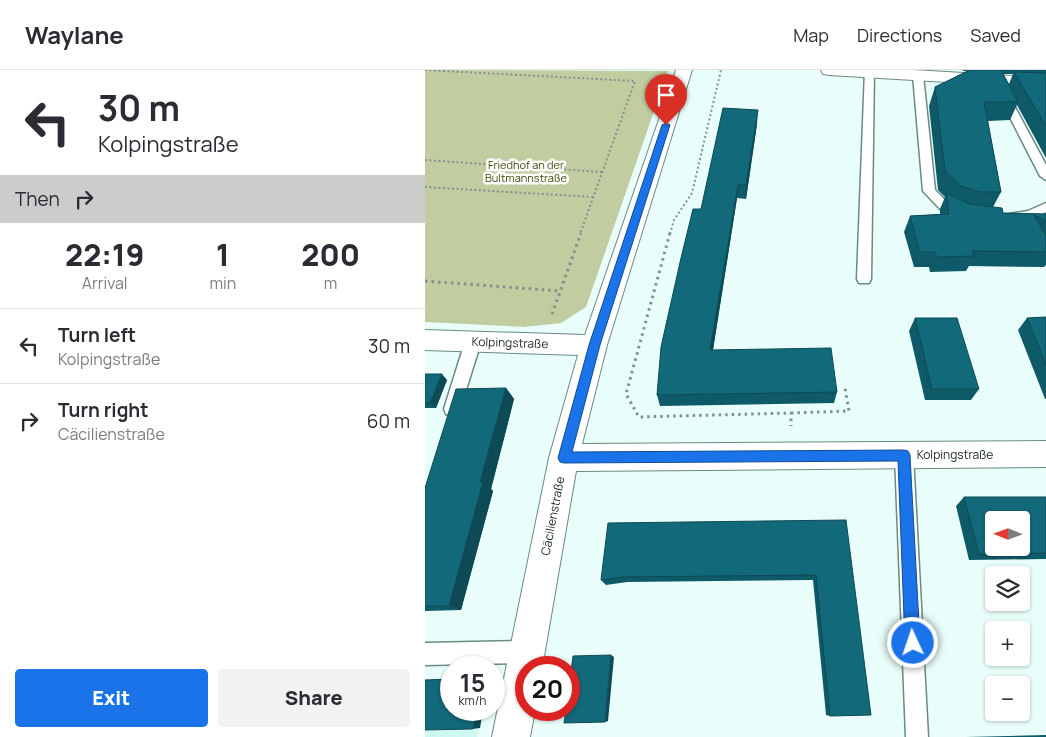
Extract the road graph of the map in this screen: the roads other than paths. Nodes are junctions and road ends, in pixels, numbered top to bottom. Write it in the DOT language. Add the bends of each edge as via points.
graph roads {
  1 [pos="684,70"];
  2 [pos="829,70"];
  3 [pos="869,72"];
  4 [pos="918,75"];
  5 [pos="996,80"];
  6 [pos="1046,83"];
  7 [pos="1046,176"];
  8 [pos="1046,207"];
  9 [pos="970,216"];
  10 [pos="1003,218"];
  11 [pos="864,279"];
  12 [pos="425,340"];
  13 [pos="473,342"];
  14 [pos="594,345"];
  15 [pos="448,423"];
  16 [pos="1046,454"];
  17 [pos="904,455"];
  18 [pos="564,458"];
  19 [pos="527,652"];
  20 [pos="425,654"];
  21 [pos="511,737"];
  22 [pos="917,737"];
  1 -- 14 [label="street, Cäcilienstraße"];
  2 -- 3 [label="street"];
  3 -- 4 [label="street"];
  3 -- 11 [label="lane"];
  4 -- 5 [label="street"];
  4 -- 9 [label="lane" via="929,191 947,209"];
  5 -- 6 [label="street"];
  5 -- 7 [label="lane"];
  8 -- 10 [label="lane" via="1031,214"];
  12 -- 13 [label="street, Kolpingstraße"];
  13 -- 14 [label="street, Kolpingstraße"];
  13 -- 15 [label="lane"];
  14 -- 18 [label="street, Cäcilienstraße"];
  16 -- 17 [label="street, Kolpingstraße"];
  17 -- 18 [label="street, Kolpingstraße"];
  17 -- 22 [label="lane"];
  18 -- 19 [label="street, Cäcilienstraße"];
  19 -- 20 [label="lane"];
  19 -- 21 [label="street, Cäcilienstraße"];
}
